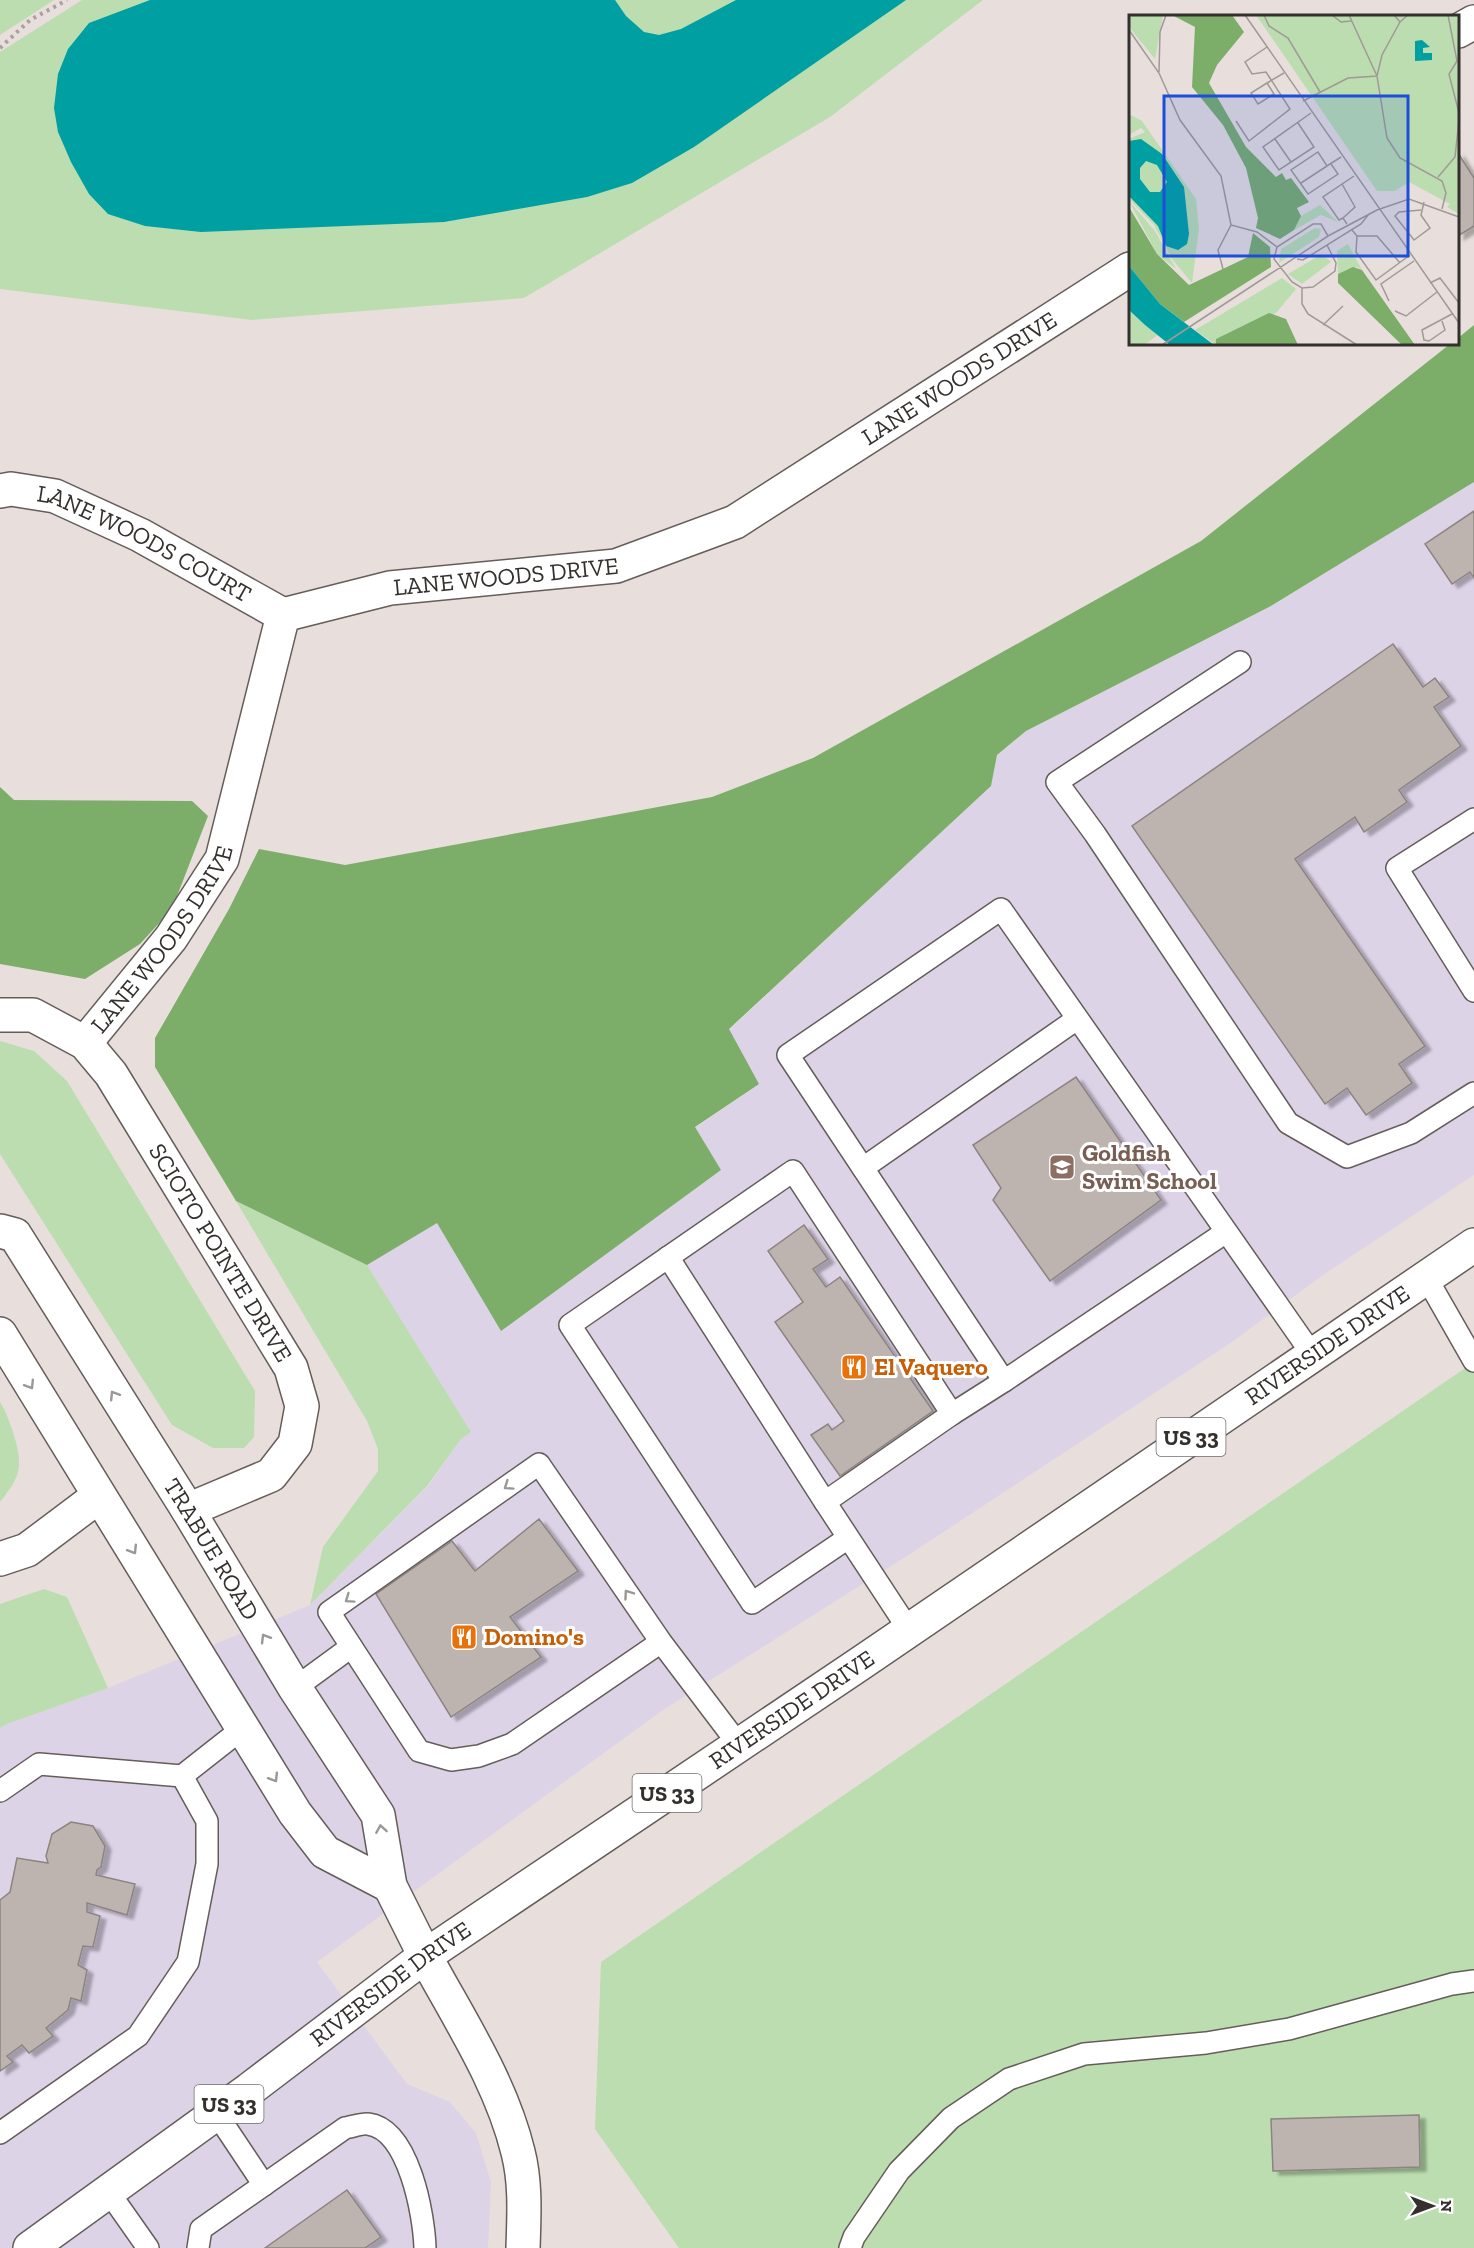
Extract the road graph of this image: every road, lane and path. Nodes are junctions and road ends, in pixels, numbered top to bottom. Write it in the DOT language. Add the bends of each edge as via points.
graph roads {
  1 [pos="67,0"];
  2 [pos="1474,22"];
  3 [pos="1459,30"];
  4 [pos="0,48"];
  5 [pos="1129,270"];
  6 [pos="0,491"];
  7 [pos="283,615"];
  8 [pos="1240,662"];
  9 [pos="1474,819"];
  10 [pos="1474,991"];
  11 [pos="0,1015"];
  12 [pos="1077,1019"];
  13 [pos="85,1043"];
  14 [pos="1474,1093"];
  15 [pos="863,1168"];
  16 [pos="0,1231"];
  17 [pos="1226,1232"];
  18 [pos="1474,1245"];
  19 [pos="668,1257"];
  20 [pos="1426,1277"];
  21 [pos="0,1334"];
  22 [pos="1312,1354"];
  23 [pos="1474,1361"];
  24 [pos="1004,1381"];
  25 [pos="952,1414"];
  26 [pos="99,1496"];
  27 [pos="825,1502"];
  28 [pos="188,1510"];
  29 [pos="848,1538"];
  30 [pos="0,1559"];
  31 [pos="909,1630"];
  32 [pos="661,1642"];
  33 [pos="351,1647"];
  34 [pos="295,1688"];
  35 [pos="243,1728"];
  36 [pos="739,1745"];
  37 [pos="182,1776"];
  38 [pos="0,1791"];
  39 [pos="390,1886"];
  40 [pos="426,1956"];
  41 [pos="1474,1981"];
  42 [pos="216,2113"];
  43 [pos="0,2133"];
  44 [pos="264,2185"];
  45 [pos="108,2192"];
  46 [pos="30,2248"];
  47 [pos="148,2248"];
  48 [pos="198,2248"];
  49 [pos="425,2248"];
  50 [pos="523,2248"];
  51 [pos="850,2248"];
  1 -- 4 [label="path" via="30,20"];
  2 -- 3 [label="main road"];
  5 -- 7 [label="main road, LANE WOODS DRIVE" via="735,522 616,566 390,588"];
  6 -- 7 [label="main road, LANE WOODS COURT" via="55,496 140,536"];
  7 -- 13 [label="main road, LANE WOODS DRIVE" via="222,859 171,938"];
  8 -- 14 [label="lane" via="1057,782 1288,1123 1347,1156 1412,1133"];
  9 -- 10 [label="lane" via="1397,868"];
  11 -- 13 [label="main road, SCIOTO POINTE DRIVE" via="33,1015"];
  12 -- 15 [label="lane"];
  12 -- 15 [label="lane" via="1001,909 788,1055"];
  12 -- 17 [label="lane"];
  13 -- 28 [label="main road, SCIOTO POINTE DRIVE" via="111,1074 291,1368 302,1406 295,1444 271,1474"];
  15 -- 24 [label="lane"];
  28 -- 16 [label="main road, TRABUE ROAD, one-way" via="15,1235"];
  17 -- 22 [label="lane"];
  17 -- 24 [label="lane"];
  18 -- 20 [label="main road, RIVERSIDE DRIVE / US 33"];
  19 -- 25 [label="lane" via="793,1170"];
  19 -- 27 [label="lane"];
  19 -- 29 [label="lane" via="570,1325 752,1603"];
  20 -- 22 [label="main road, RIVERSIDE DRIVE / US 33"];
  20 -- 23 [label="lane"];
  21 -- 26 [label="main road, one-way"];
  22 -- 31 [label="main road, RIVERSIDE DRIVE / US 33"];
  24 -- 25 [label="lane"];
  25 -- 27 [label="lane"];
  26 -- 30 [label="main road" via="27,1550"];
  26 -- 35 [label="main road, one-way"];
  27 -- 29 [label="lane"];
  34 -- 28 [label="main road, TRABUE ROAD, one-way"];
  29 -- 31 [label="lane"];
  31 -- 36 [label="main road, RIVERSIDE DRIVE / US 33"];
  32 -- 33 [label="lane" via="512,1744 451,1761 419,1751"];
  32 -- 33 [label="lane, one-way" via="539,1464 329,1612"];
  32 -- 36 [label="lane"];
  33 -- 34 [label="lane"];
  39 -- 34 [label="main road, TRABUE ROAD, one-way" via="378,1815"];
  35 -- 37 [label="lane"];
  35 -- 39 [label="main road, one-way" via="295,1813 325,1852"];
  36 -- 40 [label="main road, RIVERSIDE DRIVE / US 33"];
  37 -- 38 [label="lane" via="39,1764"];
  37 -- 43 [label="lane" via="207,1821 207,1864 188,1962 138,2036"];
  39 -- 40 [label="main road, TRABUE ROAD"];
  40 -- 42 [label="main road, RIVERSIDE DRIVE / US 33"];
  40 -- 50 [label="main road, TRABUE ROAD" via="502,2103 523,2180"];
  41 -- 51 [label="lane" via="1289,2029 1206,2043 1084,2054 1009,2079 951,2118 899,2171"];
  42 -- 44 [label="lane"];
  42 -- 45 [label="main road, RIVERSIDE DRIVE / US 33"];
  44 -- 48 [label="lane" via="201,2229"];
  44 -- 49 [label="lane" via="345,2128 369,2124 390,2135 409,2163 425,2231"];
  45 -- 46 [label="main road, RIVERSIDE DRIVE / US 33"];
  45 -- 47 [label="lane"];
}
